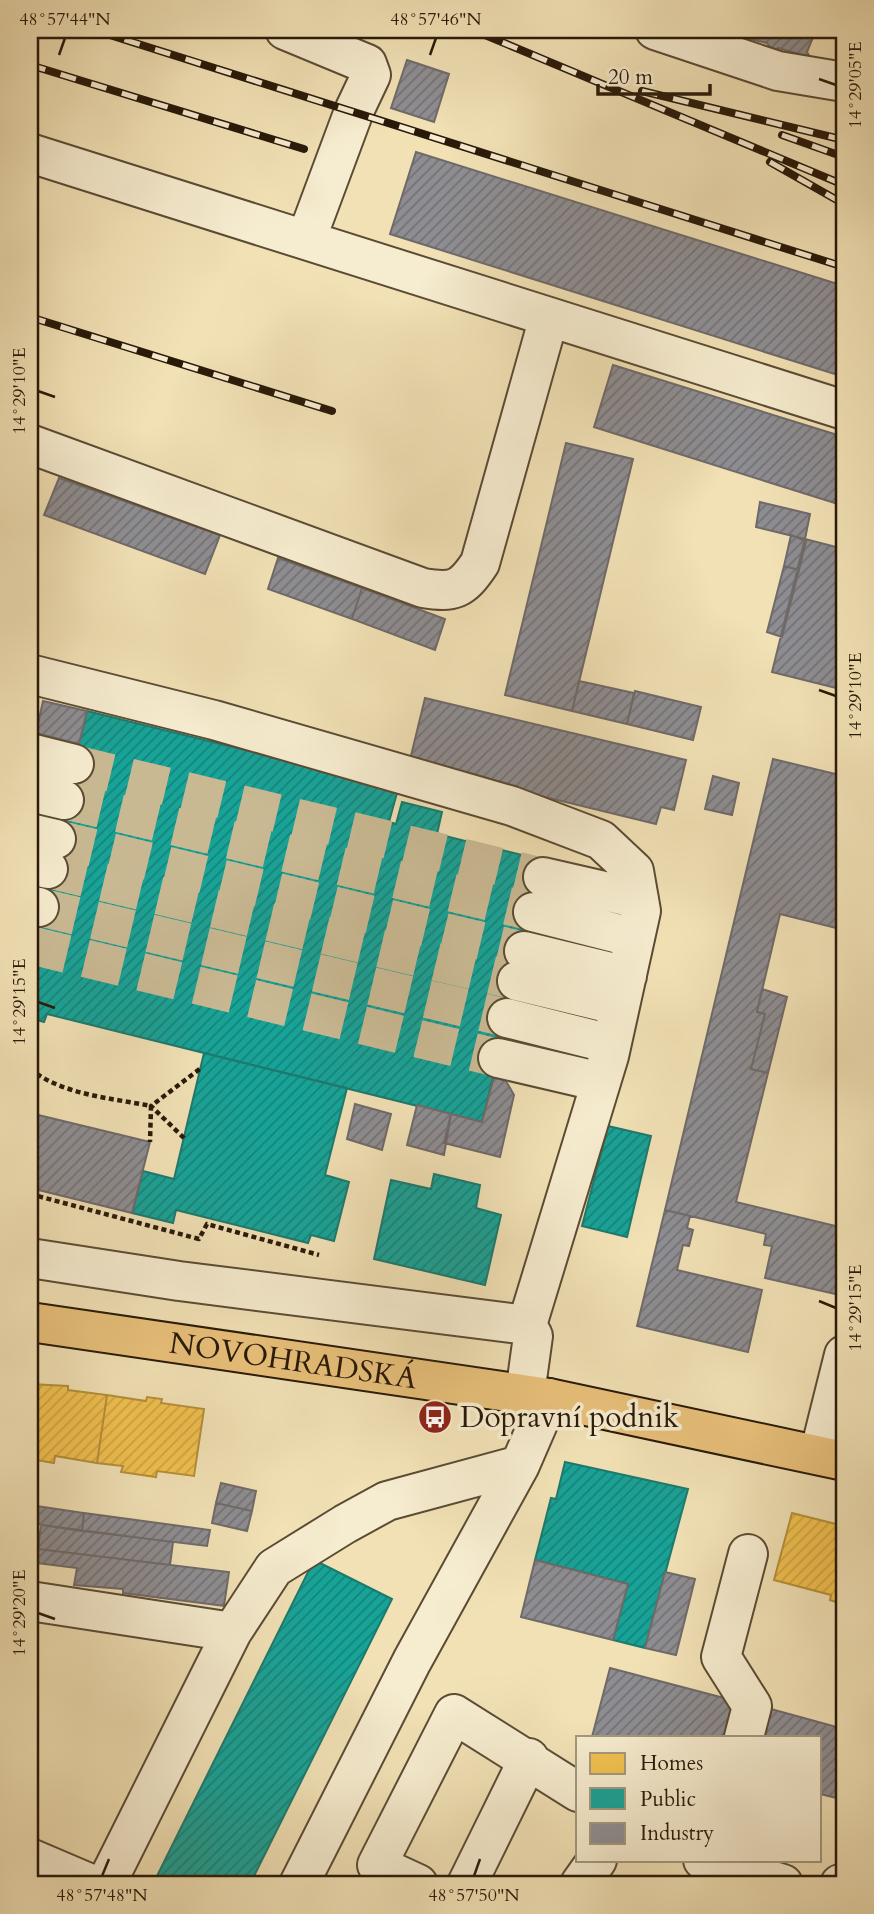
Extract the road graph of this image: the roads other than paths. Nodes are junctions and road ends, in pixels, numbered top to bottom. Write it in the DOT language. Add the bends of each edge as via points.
graph roads {
  1 [pos="285,30"];
  2 [pos="655,30"];
  3 [pos="844,82"];
  4 [pos="30,153"];
  5 [pos="306,240"];
  6 [pos="549,317"];
  7 [pos="844,410"];
  8 [pos="30,444"];
  9 [pos="30,674"];
  10 [pos="30,753"];
  11 [pos="74,764"];
  12 [pos="639,899"];
  13 [pos="635,938"];
  14 [pos="521,966"];
  15 [pos="623,991"];
  16 [pos="508,1018"];
  17 [pos="611,1044"];
  18 [pos="498,1058"];
  19 [pos="601,1082"];
  20 [pos="30,1258"];
  21 [pos="30,1322"];
  22 [pos="527,1325"];
  23 [pos="844,1355"];
  24 [pos="537,1396"];
  25 [pos="831,1458"];
  26 [pos="520,1465"];
  27 [pos="748,1553"];
  28 [pos="30,1601"];
  29 [pos="232,1632"];
  30 [pos="744,1736"];
  31 [pos="529,1758"];
  32 [pos="576,1791"];
  33 [pos="30,1858"];
  34 [pos="596,1862"];
  35 [pos="714,1862"];
  36 [pos="91,1884"];
  37 [pos="106,1884"];
  38 [pos="299,1884"];
  39 [pos="418,1884"];
  40 [pos="467,1884"];
  41 [pos="580,1884"];
  42 [pos="783,1884"];
  1 -- 5 [label="lane" via="367,64 371,75"];
  2 -- 3 [label="lane" via="778,71"];
  4 -- 5 [label="lane"];
  5 -- 6 [label="lane"];
  6 -- 7 [label="lane"];
  6 -- 8 [label="lane" via="480,563 468,582 448,592 423,588"];
  9 -- 12 [label="lane" via="214,720 512,806 601,840 634,871"];
  10 -- 11 [label="lane"];
  12 -- 13 [label="lane"];
  12 -- 13 [label="lane" via="538,894"];
  13 -- 15 [label="lane"];
  14 -- 15 [label="lane"];
  15 -- 17 [label="lane"];
  16 -- 17 [label="lane"];
  17 -- 19 [label="lane"];
  18 -- 19 [label="lane"];
  19 -- 22 [label="lane"];
  20 -- 22 [label="lane"];
  21 -- 24 [label="main road, NOVOHRADSKÁ"];
  22 -- 24 [label="lane" via="533,1336"];
  23 -- 25 [label="lane"];
  24 -- 25 [label="main road, NOVOHRADSKÁ"];
  24 -- 26 [label="lane"];
  26 -- 29 [label="lane" via="387,1501 345,1524 274,1568"];
  26 -- 38 [label="lane" via="412,1661"];
  27 -- 30 [label="lane" via="721,1657 752,1706"];
  28 -- 29 [label="lane"];
  29 -- 37 [label="lane"];
  31 -- 32 [label="lane"];
  31 -- 39 [label="lane" via="454,1714 377,1866"];
  31 -- 40 [label="lane"];
  33 -- 36 [label="lane"];
  34 -- 41 [label="lane"];
  35 -- 42 [label="lane"];
}
